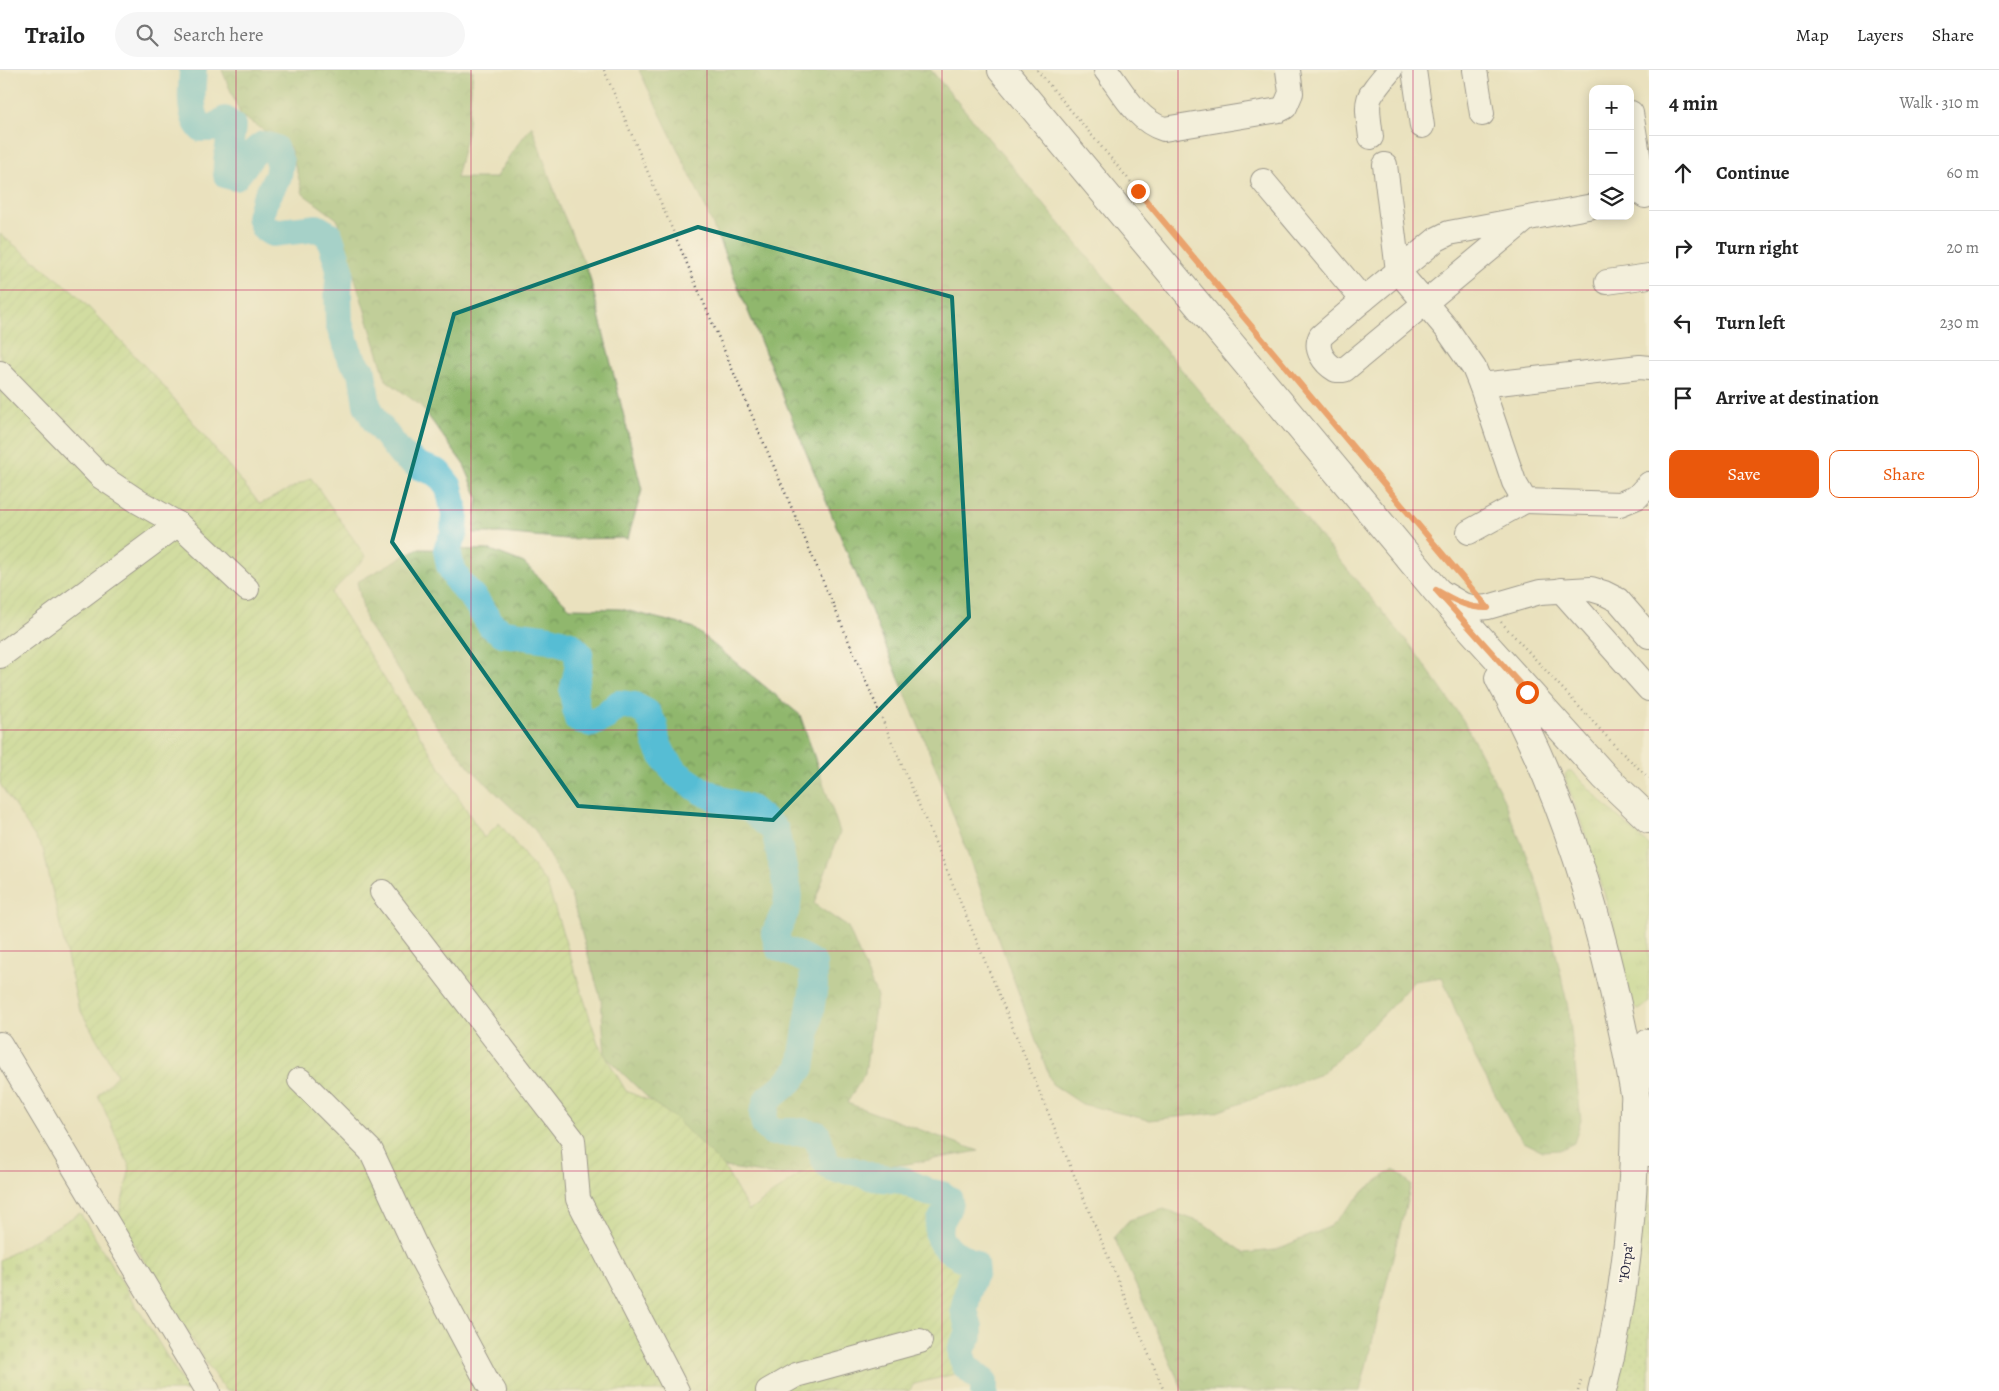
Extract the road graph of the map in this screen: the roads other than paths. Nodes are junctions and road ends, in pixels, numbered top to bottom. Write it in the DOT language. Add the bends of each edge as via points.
graph roads {
  1 [pos="1002,70"];
  2 [pos="1106,70"];
  3 [pos="1288,70"];
  4 [pos="1390,70"];
  5 [pos="1414,70"];
  6 [pos="1475,70"];
  7 [pos="1482,114"];
  8 [pos="1422,126"];
  9 [pos="1633,130"];
  10 [pos="1371,137"];
  11 [pos="1385,165"];
  12 [pos="1263,181"];
  13 [pos="1642,197"];
  14 [pos="1589,207"];
  15 [pos="1527,218"];
  16 [pos="1398,271"];
  17 [pos="1649,276"];
  18 [pos="1607,282"];
  19 [pos="1363,300"];
  20 [pos="1425,303"];
  21 [pos="1649,368"];
  22 [pos="0,372"];
  23 [pos="1482,385"];
  24 [pos="1649,484"];
  25 [pos="1525,501"];
  26 [pos="178,524"];
  27 [pos="1469,532"];
  28 [pos="248,589"];
  29 [pos="1436,590"];
  30 [pos="1561,590"];
  31 [pos="1649,636"];
  32 [pos="0,656"];
  33 [pos="1649,689"];
  34 [pos="1649,819"];
  35 [pos="382,892"];
  36 [pos="1649,1043"];
  37 [pos="0,1044"];
  38 [pos="300,1080"];
  39 [pos="1636,1102"];
  40 [pos="1649,1152"];
  41 [pos="920,1341"];
  42 [pos="208,1391"];
  43 [pos="494,1391"];
  44 [pos="677,1391"];
  45 [pos="768,1391"];
  46 [pos="1602,1391"];
  1 -- 29 [label="main road"];
  2 -- 3 [label="street" via="1142,116 1154,126 1164,129 1279,110 1285,106 1291,93"];
  4 -- 10 [label="street" via="1368,98"];
  5 -- 8 [label="street"];
  6 -- 7 [label="street"];
  9 -- 13 [label="street"];
  11 -- 16 [label="street"];
  12 -- 19 [label="street"];
  14 -- 15 [label="street"];
  15 -- 16 [label="street" via="1449,233"];
  15 -- 20 [label="street"];
  16 -- 19 [label="street"];
  16 -- 20 [label="street"];
  17 -- 18 [label="street"];
  19 -- 20 [label="street" via="1318,341 1319,351 1336,370 1344,370"];
  20 -- 23 [label="street" via="1447,329"];
  21 -- 23 [label="street"];
  22 -- 26 [label="street" via="100,476"];
  23 -- 25 [label="street" via="1514,482"];
  24 -- 25 [label="street" via="1637,497 1620,504"];
  25 -- 27 [label="street"];
  26 -- 28 [label="street"];
  26 -- 32 [label="street"];
  29 -- 30 [label="street" via="1463,605 1477,608 1488,608 1525,595"];
  29 -- 34 [label="main road" via="1605,777"];
  29 -- 39 [label="main road" via="1497,675 1537,751 1555,795 1597,920"];
  30 -- 31 [label="street" via="1604,592 1618,600"];
  30 -- 33 [label="street"];
  35 -- 44 [label="street" via="573,1140 578,1200"];
  36 -- 39 [label="main road" via="1637,1077"];
  37 -- 42 [label="street"];
  38 -- 43 [label="street" via="371,1151 418,1252"];
  39 -- 40 [label="main road"];
  39 -- 46 [label="main road, \"Югра\"" via="1625,1279"];
  41 -- 45 [label="street" via="796,1375"];
}
